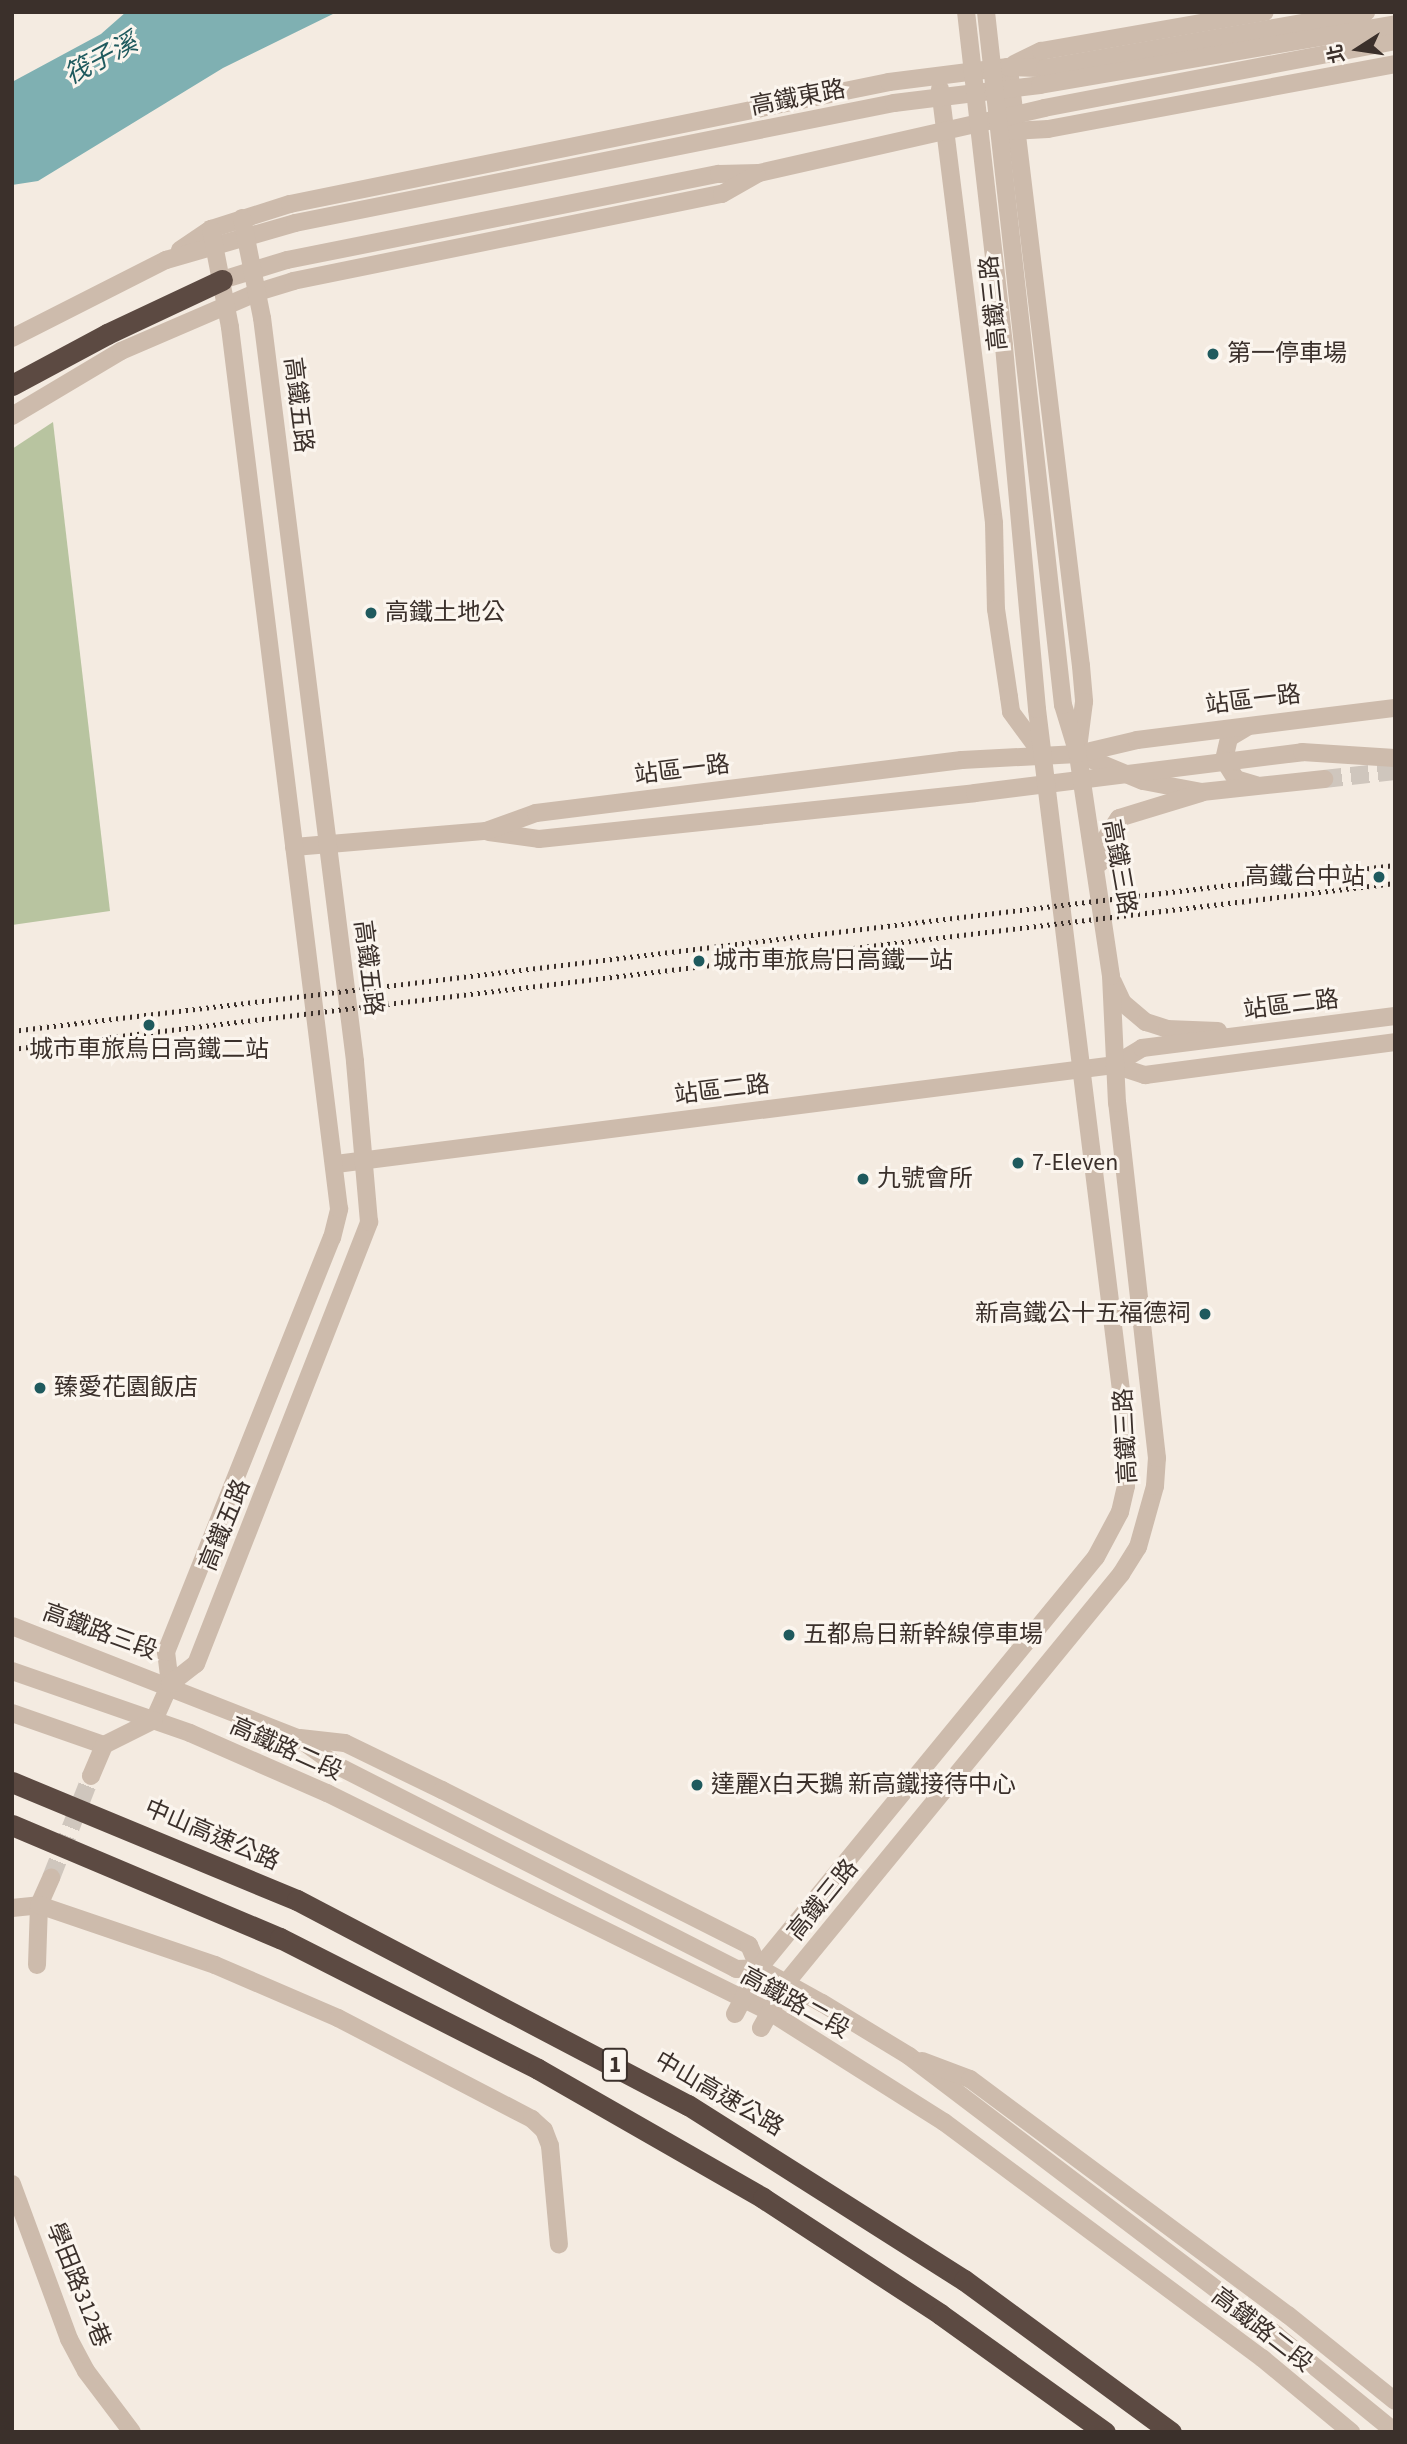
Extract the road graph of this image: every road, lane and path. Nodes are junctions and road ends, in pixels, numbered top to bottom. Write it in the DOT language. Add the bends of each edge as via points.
graph roads {
  1 [pos="966,12"];
  2 [pos="986,12"];
  3 [pos="1265,12"];
  4 [pos="1366,12"];
  5 [pos="1395,24"];
  6 [pos="1395,41"];
  7 [pos="1395,64"];
  8 [pos="1008,67"];
  9 [pos="938,76"];
  10 [pos="1012,89"];
  11 [pos="941,98"];
  12 [pos="1018,124"];
  13 [pos="947,134"];
  14 [pos="759,173"];
  15 [pos="244,226"];
  16 [pos="213,236"];
  17 [pos="254,269"];
  18 [pos="222,280"];
  19 [pos="258,292"];
  20 [pos="226,304"];
  21 [pos="12,338"];
  22 [pos="12,385"];
  23 [pos="12,416"];
  24 [pos="1395,708"];
  25 [pos="1253,725"];
  26 [pos="1042,754"];
  27 [pos="1078,754"];
  28 [pos="1395,758"];
  29 [pos="1324,779"];
  30 [pos="1263,786"];
  31 [pos="1202,792"];
  32 [pos="485,831"];
  33 [pos="328,844"];
  34 [pos="294,847"];
  35 [pos="1099,877"];
  36 [pos="1111,976"];
  37 [pos="1395,1016"];
  38 [pos="1250,1034"];
  39 [pos="1395,1042"];
  40 [pos="1114,1065"];
  41 [pos="1081,1069"];
  42 [pos="366,1160"];
  43 [pos="336,1164"];
  44 [pos="12,1626"];
  45 [pos="12,1671"];
  46 [pos="170,1684"];
  47 [pos="12,1713"];
  48 [pos="154,1720"];
  49 [pos="298,1738"];
  50 [pos="104,1745"];
  51 [pos="91,1776"];
  52 [pos="12,1782"];
  53 [pos="12,1825"];
  54 [pos="51,1878"];
  55 [pos="39,1905"];
  56 [pos="12,1908"];
  57 [pos="37,1965"];
  58 [pos="759,1968"];
  59 [pos="786,1983"];
  60 [pos="739,2006"];
  61 [pos="766,2020"];
  62 [pos="909,2056"];
  63 [pos="12,2184"];
  64 [pos="559,2245"];
  65 [pos="1395,2401"];
  66 [pos="132,2432"];
  67 [pos="1105,2432"];
  68 [pos="1171,2432"];
  69 [pos="1350,2432"];
  70 [pos="1395,2432"];
  1 -- 26 [label="street, 高鐵三路" via="1004,345"];
  2 -- 27 [label="street, 高鐵三路" via="1063,705"];
  3 -- 8 [label="street" via="1041,51"];
  4 -- 8 [label="street" via="1045,68"];
  5 -- 10 [label="street, 高鐵東路"];
  6 -- 12 [label="street"];
  7 -- 12 [label="street"];
  8 -- 9 [label="street"];
  8 -- 10 [label="street, 高鐵三路"];
  9 -- 11 [label="street, 高鐵三路"];
  9 -- 15 [label="street" via="290,204"];
  10 -- 11 [label="street, 高鐵東路"];
  10 -- 12 [label="street, 高鐵三路"];
  11 -- 13 [label="street, 高鐵三路"];
  11 -- 15 [label="street, 高鐵東路"];
  12 -- 13 [label="street"];
  12 -- 27 [label="street, 高鐵三路" via="1081,666 1084,702"];
  13 -- 14 [label="street"];
  13 -- 26 [label="street, 高鐵三路" via="994,523 996,608 1011,712"];
  14 -- 17 [label="street" via="719,174"];
  14 -- 19 [label="street" via="722,194 293,281"];
  15 -- 16 [label="street, 高鐵東路"];
  15 -- 17 [label="street, 高鐵五路"];
  16 -- 18 [label="street, 高鐵五路"];
  16 -- 21 [label="street, 高鐵東路"];
  17 -- 18 [label="street"];
  17 -- 19 [label="street, 高鐵五路"];
  18 -- 20 [label="street, 高鐵五路"];
  18 -- 22 [label="highway"];
  19 -- 20 [label="street"];
  19 -- 33 [label="street, 高鐵五路"];
  20 -- 23 [label="street" via="121,351"];
  20 -- 34 [label="street, 高鐵五路"];
  24 -- 25 [label="street, 站區一路"];
  25 -- 27 [label="street, 站區一路" via="1137,740"];
  25 -- 30 [label="street" via="1229,738 1224,760 1236,779"];
  26 -- 27 [label="street, 站區一路"];
  26 -- 32 [label="street, 站區一路" via="537,813"];
  26 -- 41 [label="street, 高鐵三路"];
  27 -- 31 [label="street, 站區一路" via="1143,781"];
  27 -- 35 [label="street, 高鐵三路"];
  28 -- 32 [label="street" via="1302,752 539,839"];
  29 -- 30 [label="street, 站區一路"];
  30 -- 31 [label="street, 站區一路"];
  31 -- 35 [label="street" via="1119,818 1104,841"];
  32 -- 33 [label="street, 站區一路"];
  33 -- 34 [label="street, 站區一路"];
  33 -- 42 [label="street, 高鐵五路"];
  34 -- 43 [label="street, 高鐵五路"];
  35 -- 36 [label="street, 高鐵三路"];
  36 -- 38 [label="street" via="1131,1012 1156,1027"];
  36 -- 40 [label="street, 高鐵三路"];
  37 -- 38 [label="street, 站區二路"];
  38 -- 40 [label="street, 站區二路" via="1142,1048"];
  39 -- 40 [label="street, 站區二路" via="1145,1074"];
  40 -- 41 [label="street, 站區二路"];
  40 -- 59 [label="street, 高鐵三路" via="1157,1458 1148,1520 1121,1574"];
  41 -- 42 [label="street, 站區二路"];
  41 -- 58 [label="street, 高鐵三路" via="1126,1430 1126,1486 1120,1512 1083,1574"];
  42 -- 43 [label="street, 站區二路"];
  42 -- 46 [label="street, 高鐵五路" via="369,1222 364,1244 196,1664"];
  43 -- 46 [label="street, 高鐵五路" via="338,1209 332,1238 166,1652"];
  44 -- 46 [label="street, 高鐵路三段"];
  45 -- 48 [label="street"];
  46 -- 48 [label="street, 高鐵五路"];
  46 -- 49 [label="street, 高鐵路二段"];
  47 -- 50 [label="street"];
  48 -- 50 [label="street"];
  48 -- 60 [label="street, 高鐵路二段" via="424,1839"];
  49 -- 58 [label="street, 高鐵路二段" via="336,1765 736,1969"];
  49 -- 58 [label="street, 高鐵路二段" via="345,1743 442,1790 749,1945"];
  50 -- 51 [label="street"];
  52 -- 68 [label="highway, 中山高速公路 / 1" via="310,1906 688,2105 964,2280"];
  53 -- 67 [label="highway, 1" via="280,1938 573,2088 763,2198 940,2314"];
  54 -- 55 [label="street"];
  55 -- 56 [label="street"];
  55 -- 57 [label="street"];
  55 -- 64 [label="street" via="203,1961 338,2018 531,2119 544,2130 550,2146"];
  58 -- 59 [label="street, 高鐵路二段"];
  58 -- 60 [label="street, 高鐵三路"];
  59 -- 61 [label="street, 高鐵三路"];
  59 -- 62 [label="street, 高鐵路二段"];
  60 -- 61 [label="street, 高鐵路二段"];
  61 -- 69 [label="street, 高鐵路二段" via="944,2122 1262,2358"];
  62 -- 65 [label="street, 高鐵路二段" via="970,2079 1289,2315"];
  62 -- 70 [label="street, 高鐵路二段" via="1276,2335"];
  63 -- 66 [label="street, 學田路312巷" via="69,2339 86,2371"];
}
